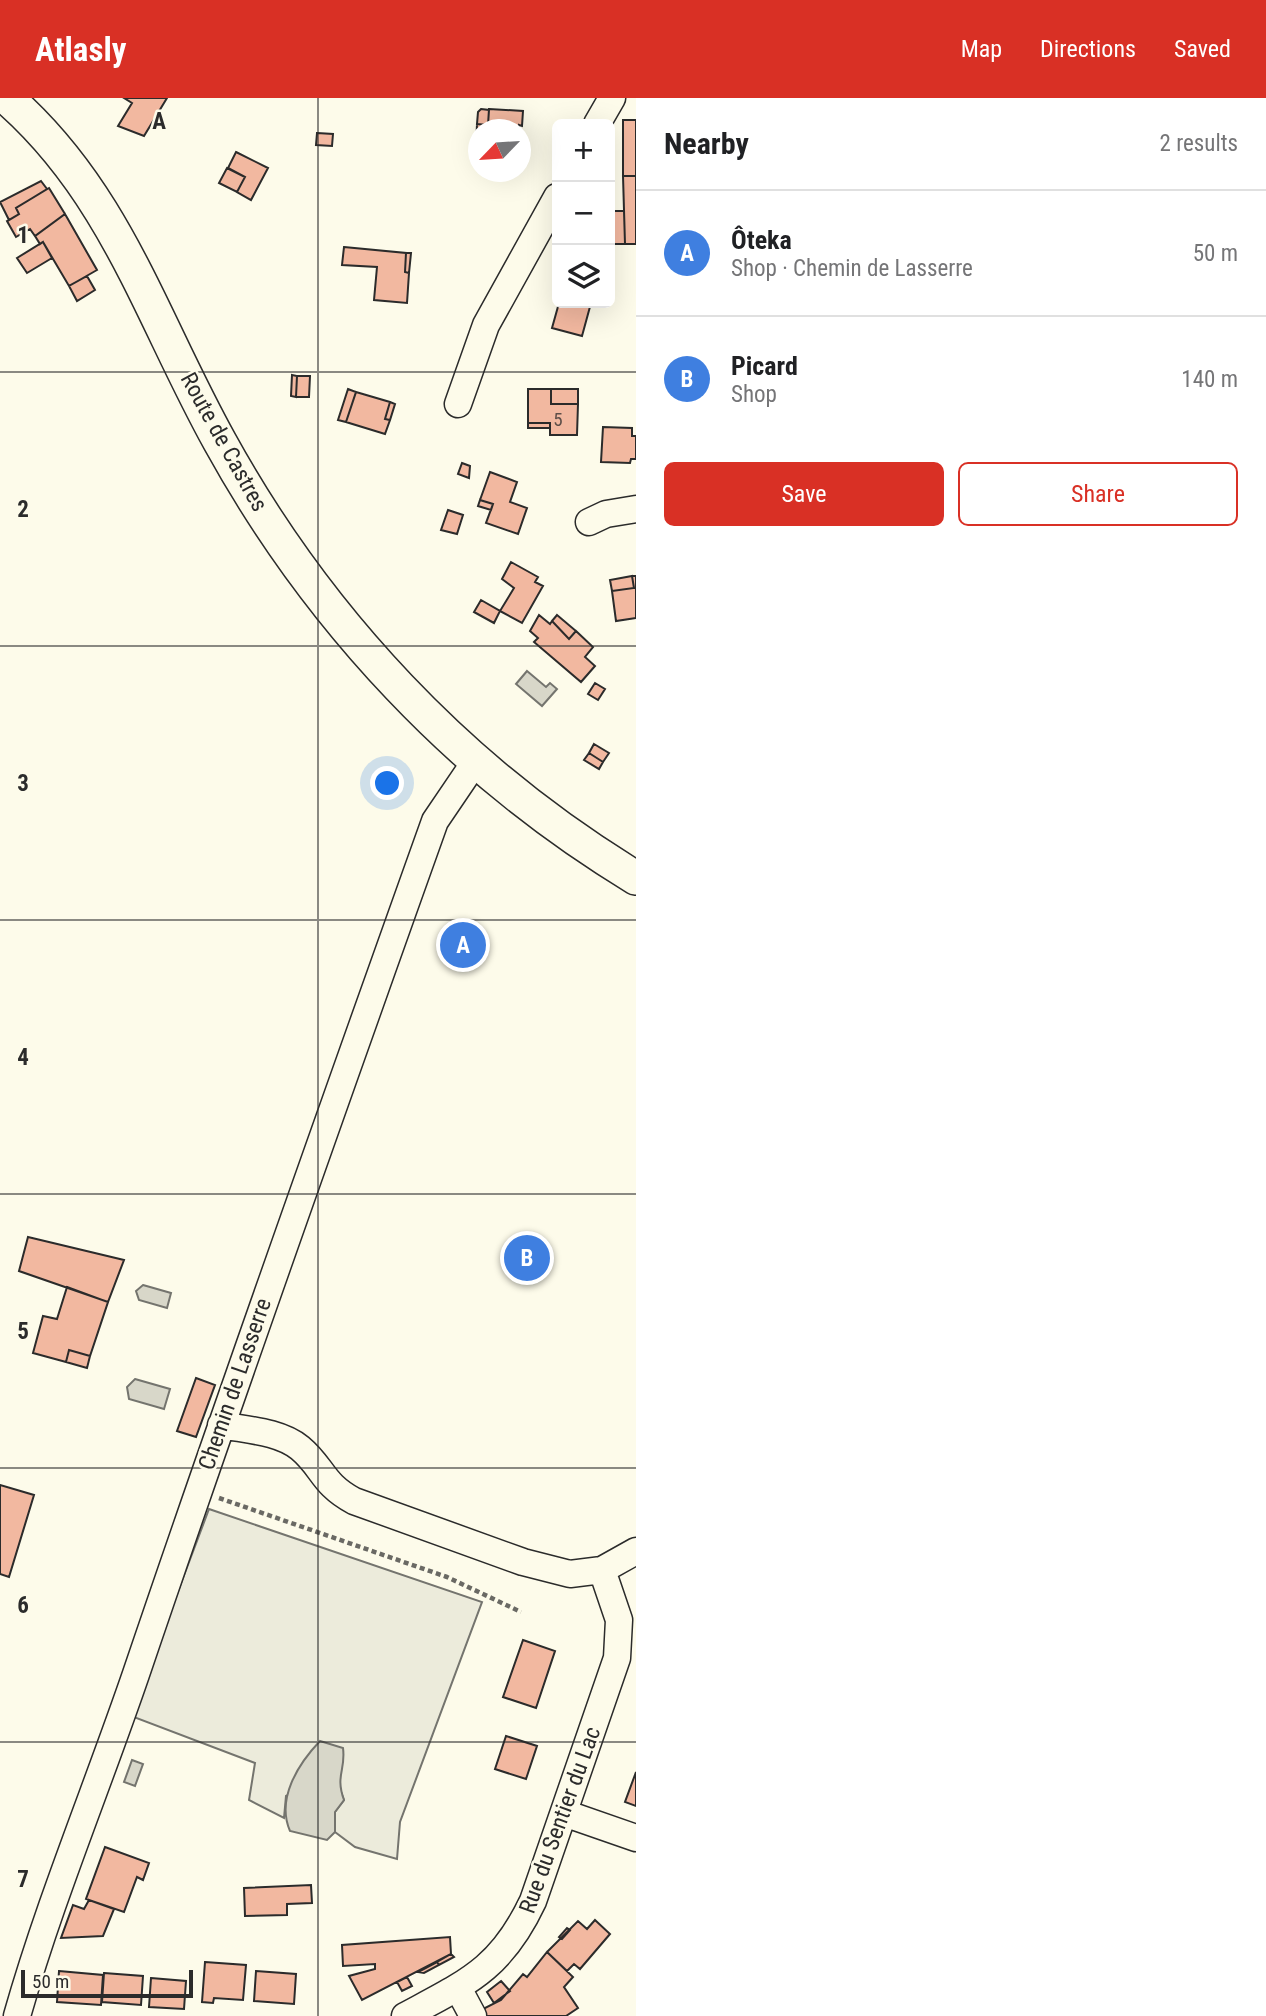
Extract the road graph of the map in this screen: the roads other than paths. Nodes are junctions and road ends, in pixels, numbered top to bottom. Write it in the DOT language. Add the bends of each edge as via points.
graph roads {
  1 [pos="7,98"];
  2 [pos="612,98"];
  3 [pos="600,119"];
  4 [pos="552,206"];
  5 [pos="458,404"];
  6 [pos="636,509"];
  7 [pos="589,523"];
  8 [pos="475,762"];
  9 [pos="636,878"];
  10 [pos="221,1425"];
  11 [pos="636,1551"];
  12 [pos="602,1570"];
  13 [pos="564,1813"];
  14 [pos="636,1838"];
  15 [pos="458,1988"];
  16 [pos="17,2016"];
  17 [pos="405,2016"];
  18 [pos="473,2016"];
  1 -- 8 [label="main road, Route de Castres" via="57,149 94,196 221,445 282,541 382,668"];
  2 -- 3 [label="street"];
  4 -- 5 [label="street" via="486,325"];
  6 -- 7 [label="street" via="606,514"];
  8 -- 9 [label="main road, Route de Castres" via="555,826"];
  8 -- 10 [label="street, Chemin de Lasserre" via="435,821"];
  10 -- 12 [label="street" via="276,1435 298,1446 328,1484 354,1502 549,1570 570,1574"];
  10 -- 16 [label="street, Chemin de Lasserre" via="94,1797 39,1938"];
  11 -- 12 [label="street"];
  12 -- 13 [label="street, Rue du Sentier du Lac" via="619,1620 620,1639"];
  13 -- 14 [label="street"];
  13 -- 15 [label="street, Rue du Sentier du Lac" via="519,1930 495,1961"];
  15 -- 17 [label="street, Rue du Sentier du Lac"];
  15 -- 18 [label="street"];
}
